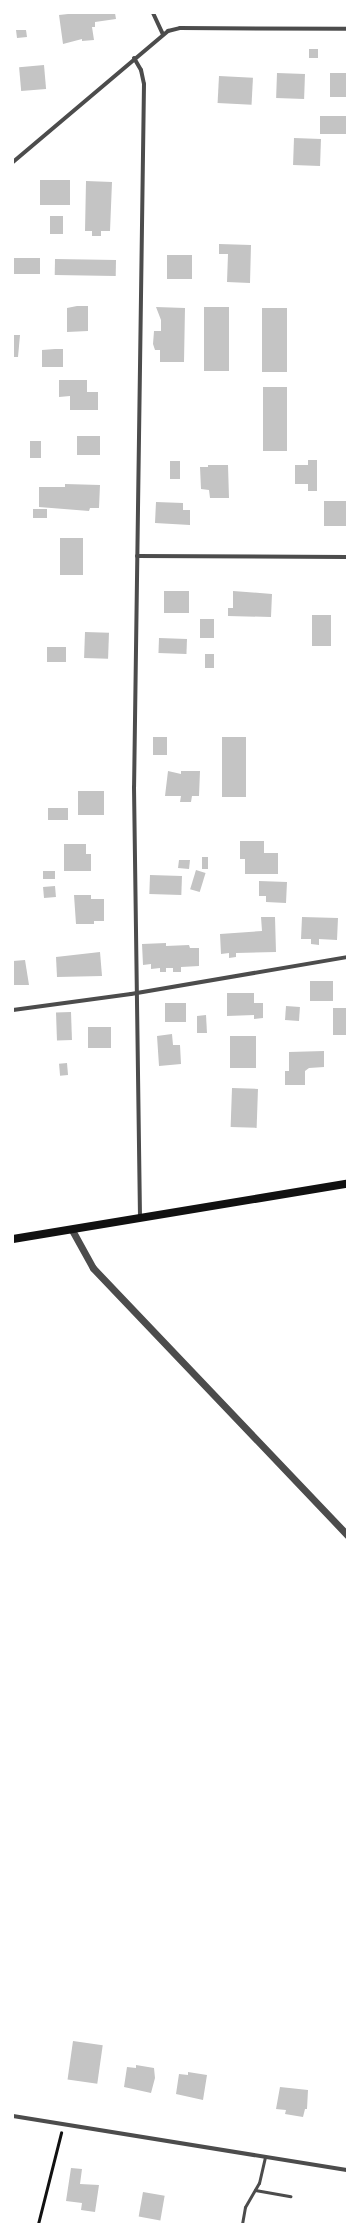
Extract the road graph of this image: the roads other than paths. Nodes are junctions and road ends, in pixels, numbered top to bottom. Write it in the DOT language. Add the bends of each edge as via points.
graph roads {
  1 [pos="152,13"];
  2 [pos="347,29"];
  3 [pos="163,34"];
  4 [pos="134,58"];
  5 [pos="13,162"];
  6 [pos="137,556"];
  7 [pos="347,557"];
  8 [pos="347,958"];
  9 [pos="136,993"];
  10 [pos="13,1010"];
  11 [pos="347,1184"];
  12 [pos="140,1218"];
  13 [pos="72,1230"];
  14 [pos="13,1239"];
  15 [pos="347,1535"];
  16 [pos="13,2116"];
  17 [pos="265,2157"];
  18 [pos="347,2170"];
  19 [pos="255,2190"];
  20 [pos="290,2196"];
  21 [pos="242,2224"];
  1 -- 3 [label="street"];
  2 -- 3 [label="street" via="180,28"];
  3 -- 4 [label="street"];
  4 -- 5 [label="street"];
  4 -- 6 [label="street" via="141,70 144,84"];
  6 -- 7 [label="street"];
  6 -- 9 [label="street" via="134,787"];
  8 -- 9 [label="street"];
  9 -- 10 [label="street"];
  9 -- 12 [label="street"];
  11 -- 12 [label="main road"];
  12 -- 13 [label="main road"];
  13 -- 14 [label="main road"];
  13 -- 15 [label="street" via="93,1268"];
  16 -- 17 [label="street"];
  17 -- 18 [label="street"];
  17 -- 19 [label="lane"];
  19 -- 20 [label="lane"];
  19 -- 21 [label="lane" via="247,2201"];
}
